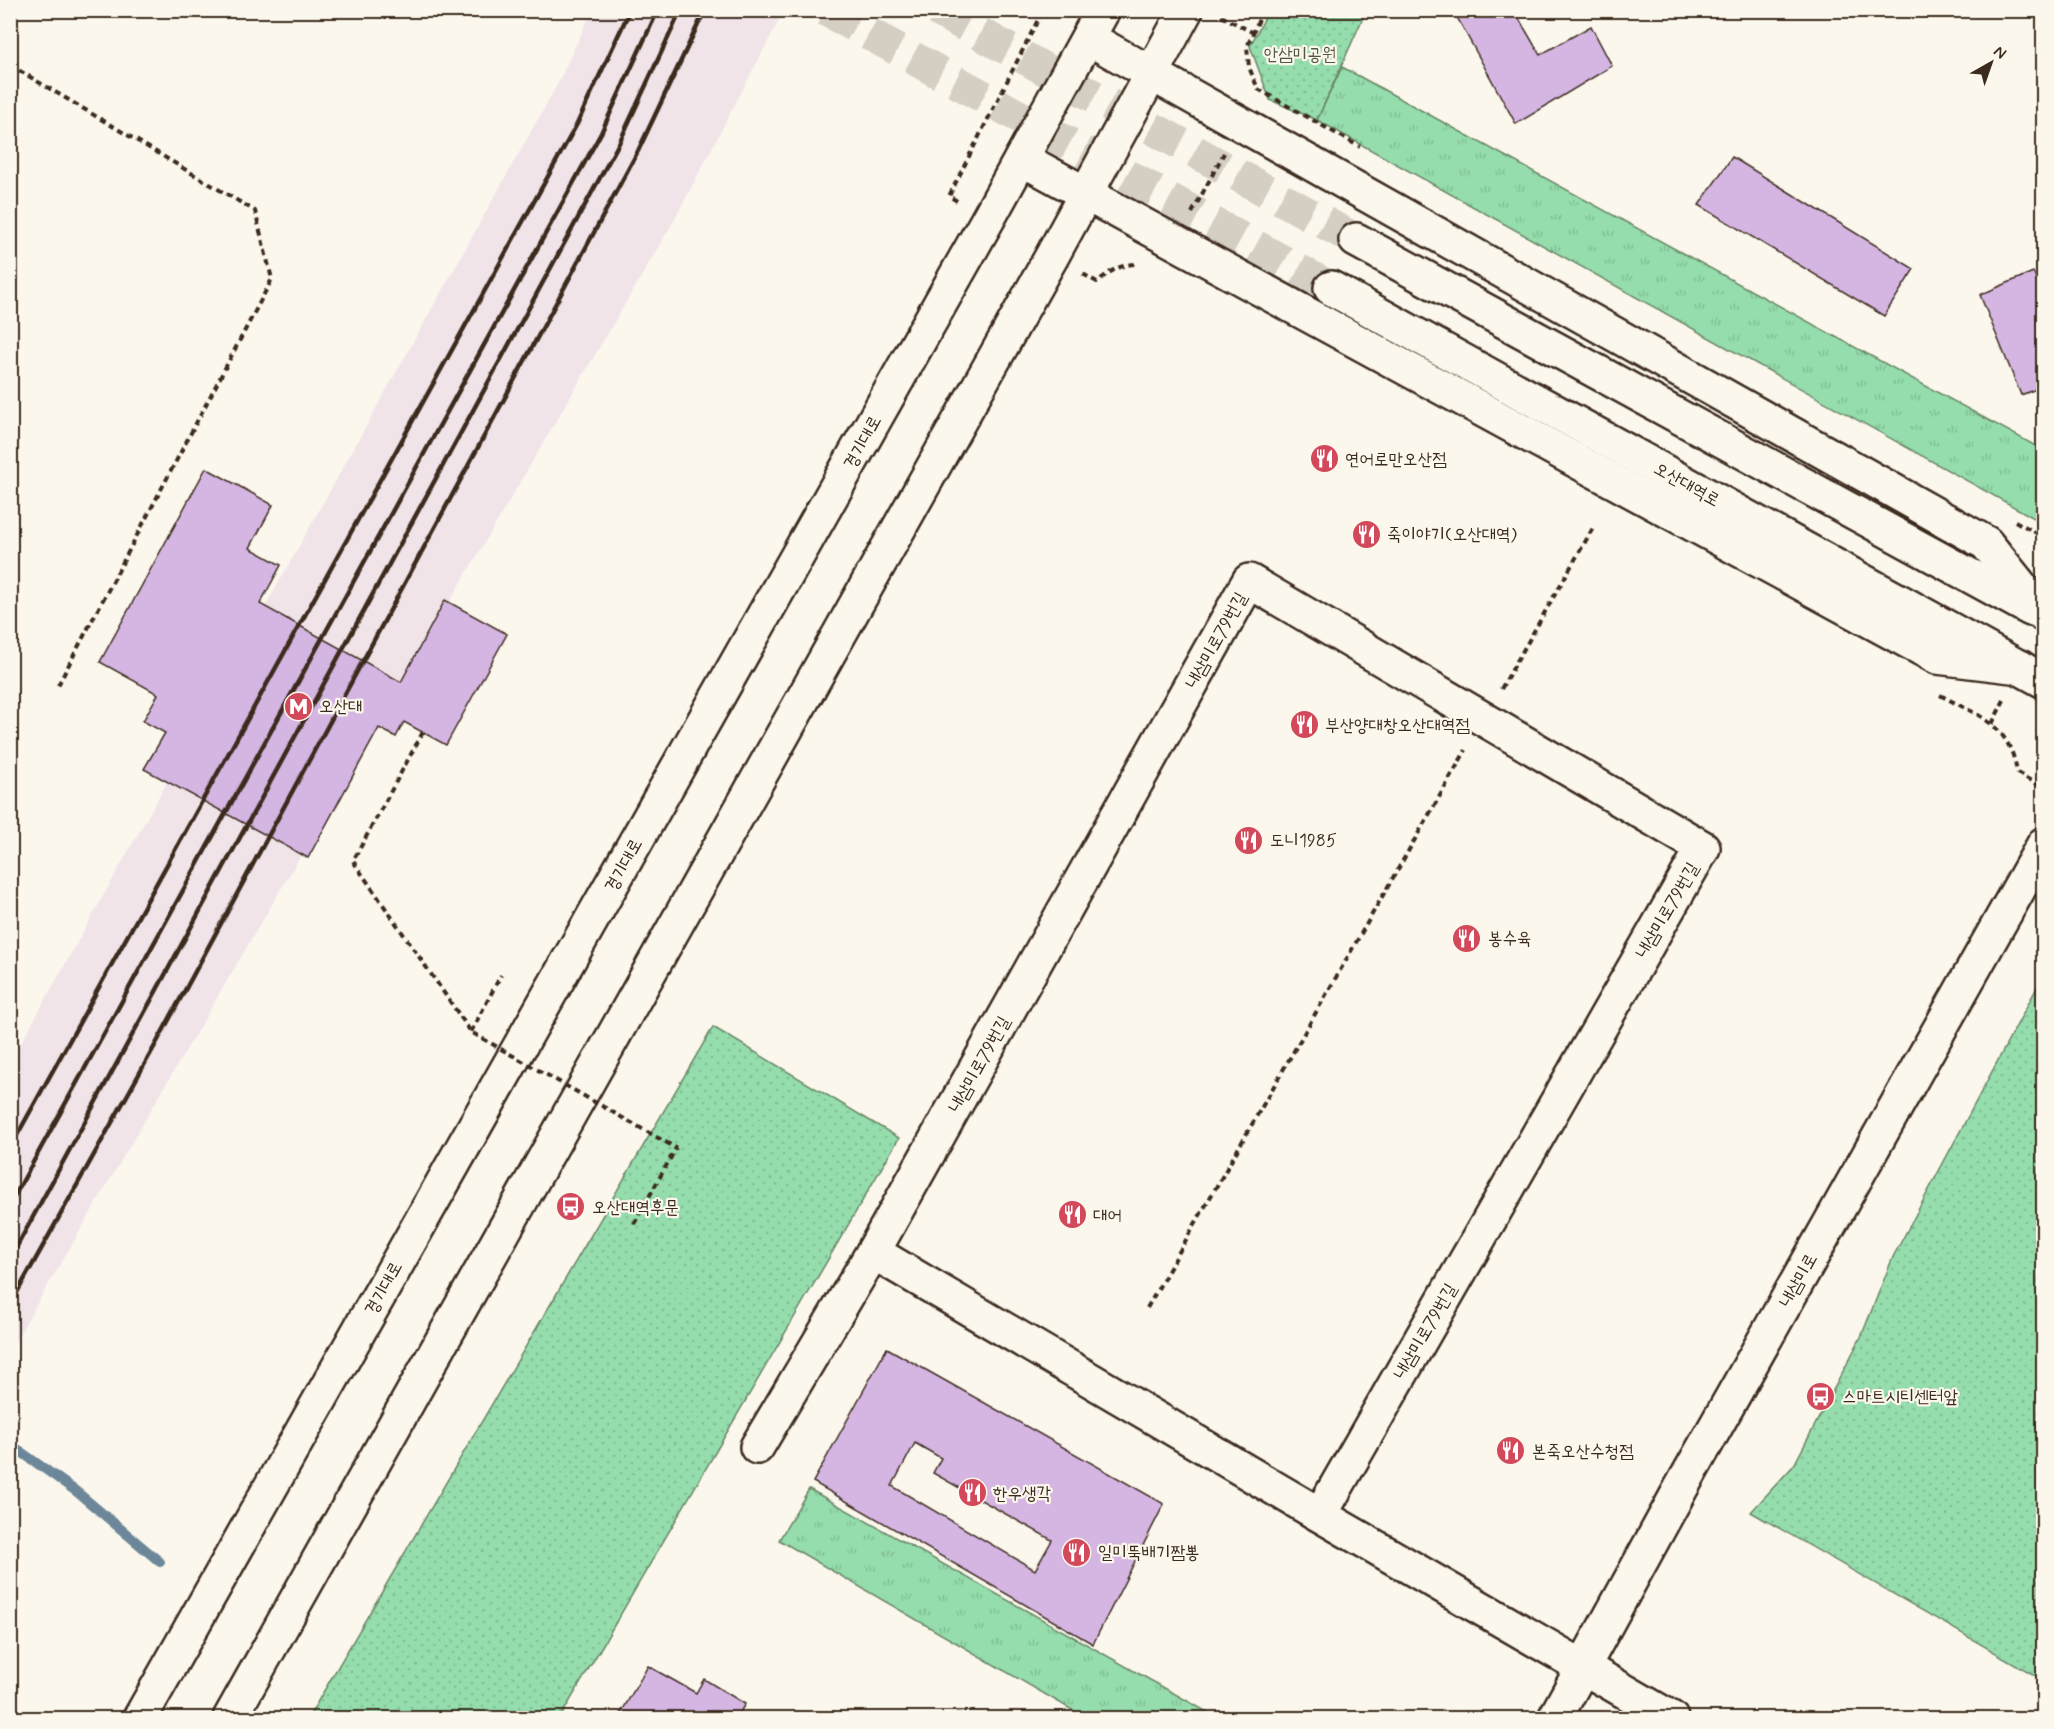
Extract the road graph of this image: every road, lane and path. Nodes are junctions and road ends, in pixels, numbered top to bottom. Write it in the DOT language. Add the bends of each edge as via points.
graph roads {
  1 [pos="1043,10"];
  2 [pos="1186,10"];
  3 [pos="1211,10"];
  4 [pos="1263,10"];
  5 [pos="1096,24"];
  6 [pos="1252,32"];
  7 [pos="10,65"];
  8 [pos="1152,74"];
  9 [pos="1258,89"];
  10 [pos="1240,123"];
  11 [pos="1361,148"];
  12 [pos="1022,159"];
  13 [pos="1087,194"];
  14 [pos="949,196"];
  15 [pos="1356,240"];
  16 [pos="1176,243"];
  17 [pos="1331,288"];
  18 [pos="2013,519"];
  19 [pos="1593,528"];
  20 [pos="2043,537"];
  21 [pos="2043,615"];
  22 [pos="2032,674"];
  23 [pos="56,689"];
  24 [pos="1484,719"];
  25 [pos="423,732"];
  26 [pos="2017,773"];
  27 [pos="2043,788"];
  28 [pos="2043,844"];
  29 [pos="501,975"];
  30 [pos="471,1032"];
  31 [pos="634,1224"];
  32 [pos="873,1252"];
  33 [pos="1147,1308"];
  34 [pos="757,1447"];
  35 [pos="1320,1515"];
  36 [pos="1583,1666"];
  37 [pos="140,1719"];
  38 [pos="230,1719"];
  39 [pos="1555,1719"];
  40 [pos="1671,1719"];
  1 -- 14 [label="path"];
  2 -- 8 [label="main road"];
  3 -- 6 [label="path"];
  4 -- 6 [label="path"];
  5 -- 8 [label="main road"];
  5 -- 12 [label="main road, 경기대로"];
  6 -- 9 [label="path" via="1247,47 1249,67"];
  7 -- 23 [label="path" via="255,211 272,279"];
  8 -- 10 [label="main road"];
  8 -- 13 [label="main road"];
  9 -- 10 [label="path"];
  9 -- 11 [label="path"];
  10 -- 16 [label="path"];
  10 -- 21 [label="main road" via="1986,543"];
  12 -- 13 [label="main road"];
  12 -- 37 [label="main road, 경기대로"];
  13 -- 16 [label="main road"];
  13 -- 38 [label="main road"];
  15 -- 21 [label="main road"];
  16 -- 22 [label="main road" via="1937,657"];
  17 -- 22 [label="main road, 오산대역로"];
  18 -- 20 [label="path"];
  19 -- 24 [label="path"];
  24 -- 32 [label="main road, 내삼미로79번길" via="1249,580"];
  24 -- 33 [label="path"];
  24 -- 35 [label="main road, 내삼미로79번길" via="1703,848"];
  25 -- 30 [label="path, bridge" via="353,861"];
  26 -- 27 [label="path"];
  28 -- 36 [label="main road, 내삼미로"];
  29 -- 30 [label="path"];
  30 -- 31 [label="path, bridge" via="676,1148"];
  32 -- 34 [label="main road"];
  32 -- 35 [label="main road"];
  35 -- 36 [label="main road"];
  36 -- 39 [label="main road, 내삼미로"];
  36 -- 40 [label="main road"];
}
